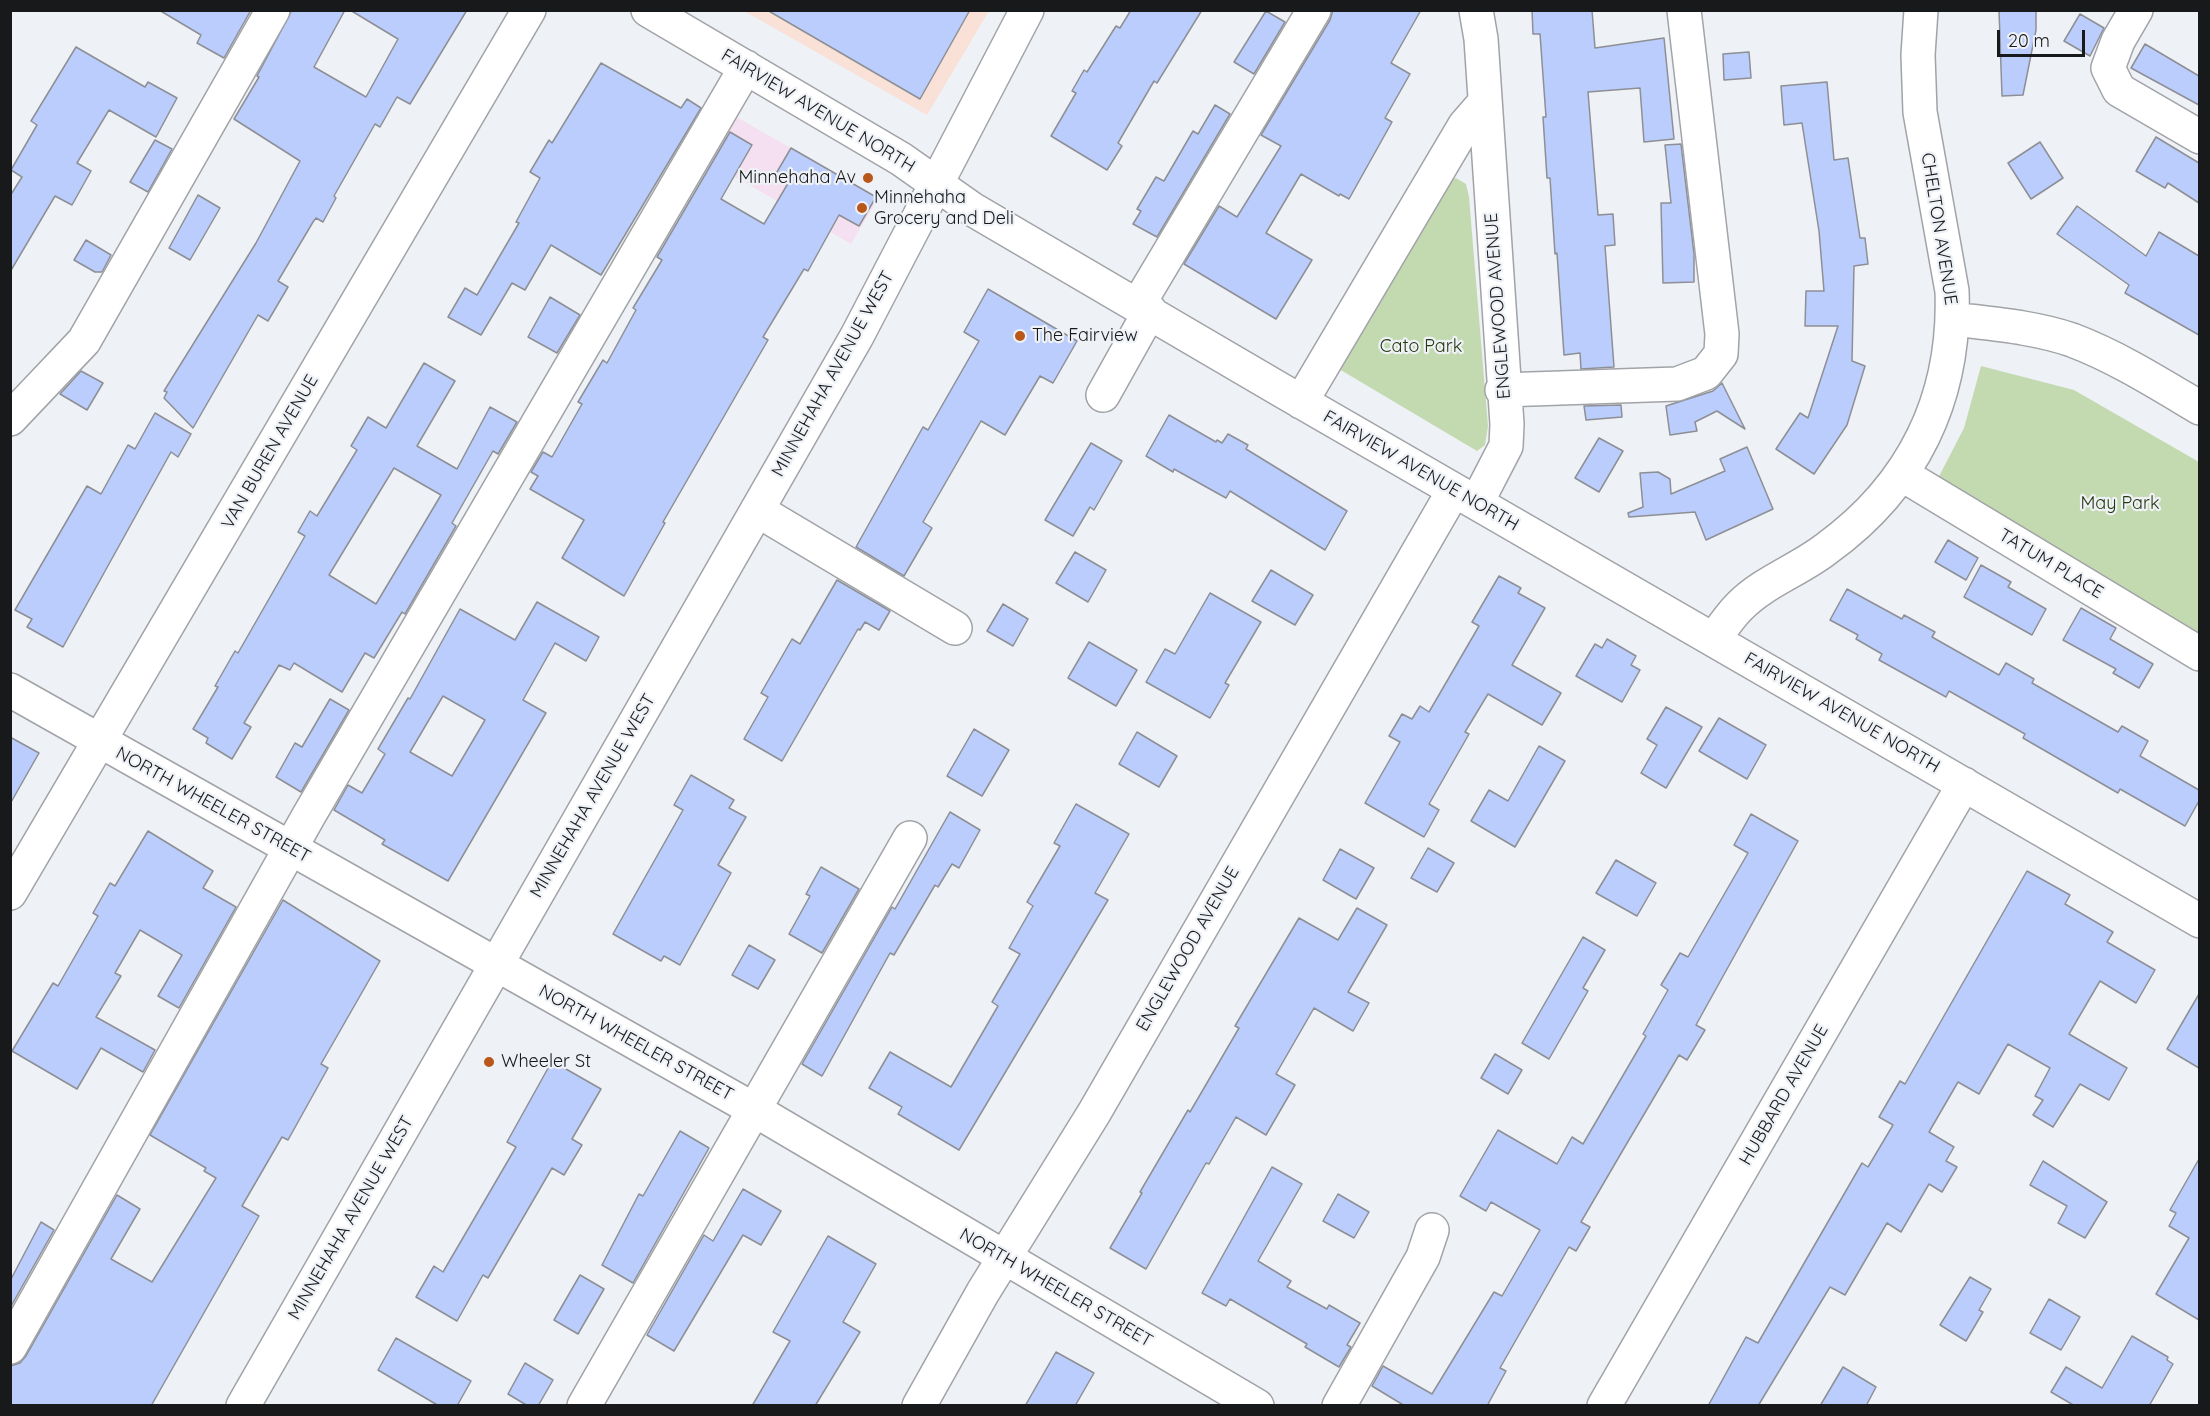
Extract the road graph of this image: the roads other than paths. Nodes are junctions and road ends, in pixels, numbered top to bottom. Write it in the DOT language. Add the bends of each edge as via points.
graph roads {
  1 [pos="273,10"];
  2 [pos="529,10"];
  3 [pos="648,10"];
  4 [pos="1027,10"];
  5 [pos="1314,10"];
  6 [pos="1476,10"];
  7 [pos="1684,10"];
  8 [pos="1922,10"];
  9 [pos="2136,10"];
  10 [pos="746,67"];
  11 [pos="1485,102"];
  12 [pos="2199,137"];
  13 [pos="937,183"];
  14 [pos="1144,308"];
  15 [pos="1953,319"];
  16 [pos="1502,390"];
  17 [pos="1103,395"];
  18 [pos="1301,402"];
  19 [pos="2199,408"];
  20 [pos="10,419"];
  21 [pos="1903,475"];
  22 [pos="1465,496"];
  23 [pos="757,510"];
  24 [pos="955,628"];
  25 [pos="1714,639"];
  26 [pos="2199,654"];
  27 [pos="13,697"];
  28 [pos="98,742"];
  29 [pos="1964,784"];
  30 [pos="910,838"];
  31 [pos="291,849"];
  32 [pos="10,894"];
  33 [pos="2197,913"];
  34 [pos="497,965"];
  35 [pos="753,1109"];
  36 [pos="1432,1230"];
  37 [pos="1005,1260"];
  38 [pos="10,1347"];
  39 [pos="243,1406"];
  40 [pos="584,1406"];
  41 [pos="919,1406"];
  42 [pos="1257,1406"];
  43 [pos="1340,1406"];
  44 [pos="1604,1406"];
  1 -- 20 [label="street" via="84,341"];
  2 -- 28 [label="street, VAN BUREN AVENUE"];
  3 -- 10 [label="street, FAIRVIEW AVENUE NORTH"];
  4 -- 13 [label="street, MINNEHAHA AVENUE WEST"];
  5 -- 14 [label="street"];
  6 -- 11 [label="street, ENGLEWOOD AVENUE"];
  7 -- 16 [label="street" via="1722,334 1721,354 1706,373 1677,384"];
  8 -- 15 [label="street, CHELTON AVENUE" via="1918,55 1920,112 1951,284"];
  9 -- 12 [label="street" via="2108,68 2119,90"];
  10 -- 13 [label="street, FAIRVIEW AVENUE NORTH"];
  10 -- 31 [label="street"];
  11 -- 16 [label="street, ENGLEWOOD AVENUE"];
  11 -- 18 [label="street" via="1465,124"];
  13 -- 14 [label="street, FAIRVIEW AVENUE NORTH" via="972,209"];
  13 -- 23 [label="street, MINNEHAHA AVENUE WEST" via="857,336"];
  14 -- 17 [label="street"];
  14 -- 18 [label="street, FAIRVIEW AVENUE NORTH"];
  15 -- 19 [label="street" via="2016,326 2071,340 2124,364"];
  15 -- 21 [label="street, CHELTON AVENUE" via="1941,390"];
  16 -- 22 [label="street, ENGLEWOOD AVENUE" via="1506,446"];
  18 -- 22 [label="street, FAIRVIEW AVENUE NORTH"];
  21 -- 25 [label="street, CHELTON AVENUE" via="1868,514 1826,549 1739,607"];
  21 -- 26 [label="street, TATUM PLACE"];
  22 -- 25 [label="street, FAIRVIEW AVENUE NORTH"];
  22 -- 37 [label="street, ENGLEWOOD AVENUE"];
  23 -- 24 [label="street"];
  23 -- 34 [label="street, MINNEHAHA AVENUE WEST"];
  25 -- 29 [label="street, FAIRVIEW AVENUE NORTH"];
  27 -- 28 [label="street, NORTH WHEELER STREET"];
  28 -- 31 [label="street, NORTH WHEELER STREET"];
  28 -- 32 [label="street, VAN BUREN AVENUE"];
  29 -- 33 [label="street, FAIRVIEW AVENUE NORTH"];
  29 -- 44 [label="street, HUBBARD AVENUE"];
  30 -- 35 [label="street"];
  31 -- 34 [label="street, NORTH WHEELER STREET"];
  31 -- 38 [label="street"];
  34 -- 35 [label="street, NORTH WHEELER STREET"];
  34 -- 39 [label="street, MINNEHAHA AVENUE WEST"];
  35 -- 37 [label="street, NORTH WHEELER STREET"];
  35 -- 40 [label="street" via="738,1142"];
  36 -- 43 [label="street" via="1423,1257"];
  37 -- 41 [label="street, ENGLEWOOD AVENUE"];
  37 -- 42 [label="street, NORTH WHEELER STREET"];
}
